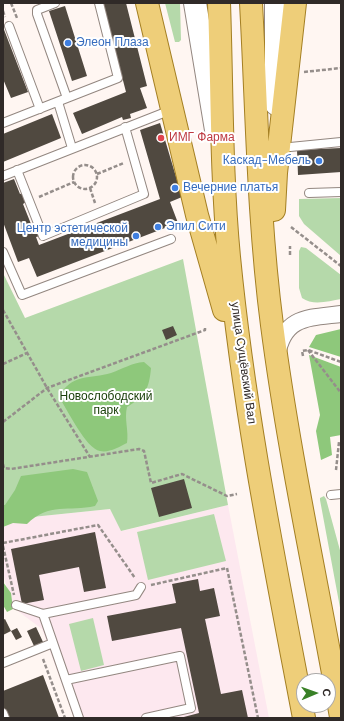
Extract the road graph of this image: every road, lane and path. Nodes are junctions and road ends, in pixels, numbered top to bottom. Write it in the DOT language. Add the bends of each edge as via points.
graph roads {
  1 [pos="55,3"];
  2 [pos="99,3"];
  3 [pos="147,3"];
  4 [pos="195,3"];
  5 [pos="219,3"];
  6 [pos="251,3"];
  7 [pos="276,3"];
  8 [pos="295,3"];
  9 [pos="9,26"];
  10 [pos="341,68"];
  11 [pos="303,72"];
  12 [pos="67,98"];
  13 [pos="58,102"];
  14 [pos="40,109"];
  15 [pos="172,109"];
  16 [pos="3,123"];
  17 [pos="125,127"];
  18 [pos="341,142"];
  19 [pos="72,148"];
  20 [pos="279,148"];
  21 [pos="134,160"];
  22 [pos="17,170"];
  23 [pos="276,173"];
  24 [pos="96,174"];
  25 [pos="3,176"];
  26 [pos="74,182"];
  27 [pos="225,182"];
  28 [pos="90,188"];
  29 [pos="341,192"];
  30 [pos="309,193"];
  31 [pos="29,201"];
  32 [pos="99,213"];
  33 [pos="291,227"];
  34 [pos="171,239"];
  35 [pos="290,246"];
  36 [pos="3,252"];
  37 [pos="290,255"];
  38 [pos="341,266"];
  39 [pos="3,310"];
  40 [pos="341,314"];
  41 [pos="272,325"];
  42 [pos="205,327"];
  43 [pos="308,350"];
  44 [pos="27,353"];
  45 [pos="303,356"];
  46 [pos="341,362"];
  47 [pos="277,363"];
  48 [pos="3,364"];
  49 [pos="244,383"];
  50 [pos="47,388"];
  51 [pos="341,393"];
  52 [pos="3,422"];
  53 [pos="341,442"];
  54 [pos="90,458"];
  55 [pos="3,464"];
  56 [pos="336,470"];
  57 [pos="237,494"];
  58 [pos="341,494"];
  59 [pos="331,495"];
  60 [pos="3,544"];
  61 [pos="141,587"];
  62 [pos="16,605"];
  63 [pos="43,614"];
  64 [pos="53,643"];
  65 [pos="39,649"];
  66 [pos="3,664"];
  67 [pos="66,680"];
  68 [pos="3,713"];
  69 [pos="341,717"];
  70 [pos="5,718"];
  71 [pos="65,718"];
  72 [pos="79,718"];
  73 [pos="146,718"];
  74 [pos="258,718"];
  75 [pos="304,718"];
  1 -- 12 [label="lane" via="40,8 37,14"];
  2 -- 12 [label="lane" via="118,78"];
  3 -- 15 [label="main road"];
  4 -- 27 [label="street"];
  5 -- 27 [label="main road, улица Сущёвский Вал"];
  6 -- 41 [label="main road" via="262,226"];
  7 -- 23 [label="street"];
  8 -- 20 [label="main road"];
  9 -- 14 [label="lane"];
  10 -- 11 [label="path"];
  12 -- 13 [label="lane"];
  13 -- 14 [label="lane"];
  13 -- 19 [label="lane"];
  14 -- 16 [label="lane"];
  15 -- 17 [label="lane"];
  15 -- 49 [label="main road" via="197,215"];
  17 -- 19 [label="lane"];
  17 -- 21 [label="lane"];
  18 -- 20 [label="lane"];
  19 -- 22 [label="lane"];
  20 -- 23 [label="main road"];
  21 -- 24 [label="path"];
  21 -- 32 [label="lane" via="144,194"];
  22 -- 25 [label="lane"];
  22 -- 31 [label="lane"];
  23 -- 41 [label="main road" via="271,276"];
  24 -- 26 [label="path" via="90,166 80,166 75,170"];
  24 -- 28 [label="path" via="96,182"];
  26 -- 28 [label="path" via="80,189"];
  26 -- 31 [label="path"];
  27 -- 49 [label="main road, улица Сущёвский Вал" via="229,255"];
  28 -- 32 [label="path"];
  29 -- 30 [label="lane"];
  31 -- 32 [label="lane" via="43,236"];
  33 -- 38 [label="path"];
  34 -- 36 [label="lane" via="22,295"];
  35 -- 37 [label="path"];
  39 -- 44 [label="path"];
  40 -- 47 [label="street" via="292,324 281,340"];
  41 -- 47 [label="main road"];
  42 -- 50 [label="path" via="205,330"];
  43 -- 45 [label="path" via="302,351"];
  43 -- 46 [label="path"];
  43 -- 51 [label="path"];
  44 -- 48 [label="path"];
  44 -- 50 [label="path"];
  47 -- 69 [label="main road"];
  49 -- 75 [label="main road, улица Сущёвский Вал"];
  50 -- 52 [label="path"];
  50 -- 54 [label="path"];
  53 -- 56 [label="path"];
  54 -- 55 [label="path" via="11,469 4,468"];
  54 -- 57 [label="path" via="139,449 144,451 151,483 182,474 227,496"];
  58 -- 59 [label="lane"];
  60 -- 61 [label="path" via="98,524"];
  60 -- 62 [label="path"];
  61 -- 63 [label="lane" via="136,594"];
  61 -- 74 [label="path" via="227,568"];
  62 -- 63 [label="lane"];
  63 -- 64 [label="lane"];
  64 -- 65 [label="lane"];
  64 -- 67 [label="lane"];
  65 -- 66 [label="lane"];
  65 -- 71 [label="path"];
  67 -- 72 [label="lane"];
  67 -- 73 [label="lane" via="180,656 192,708"];
  68 -- 70 [label="lane"];
}
